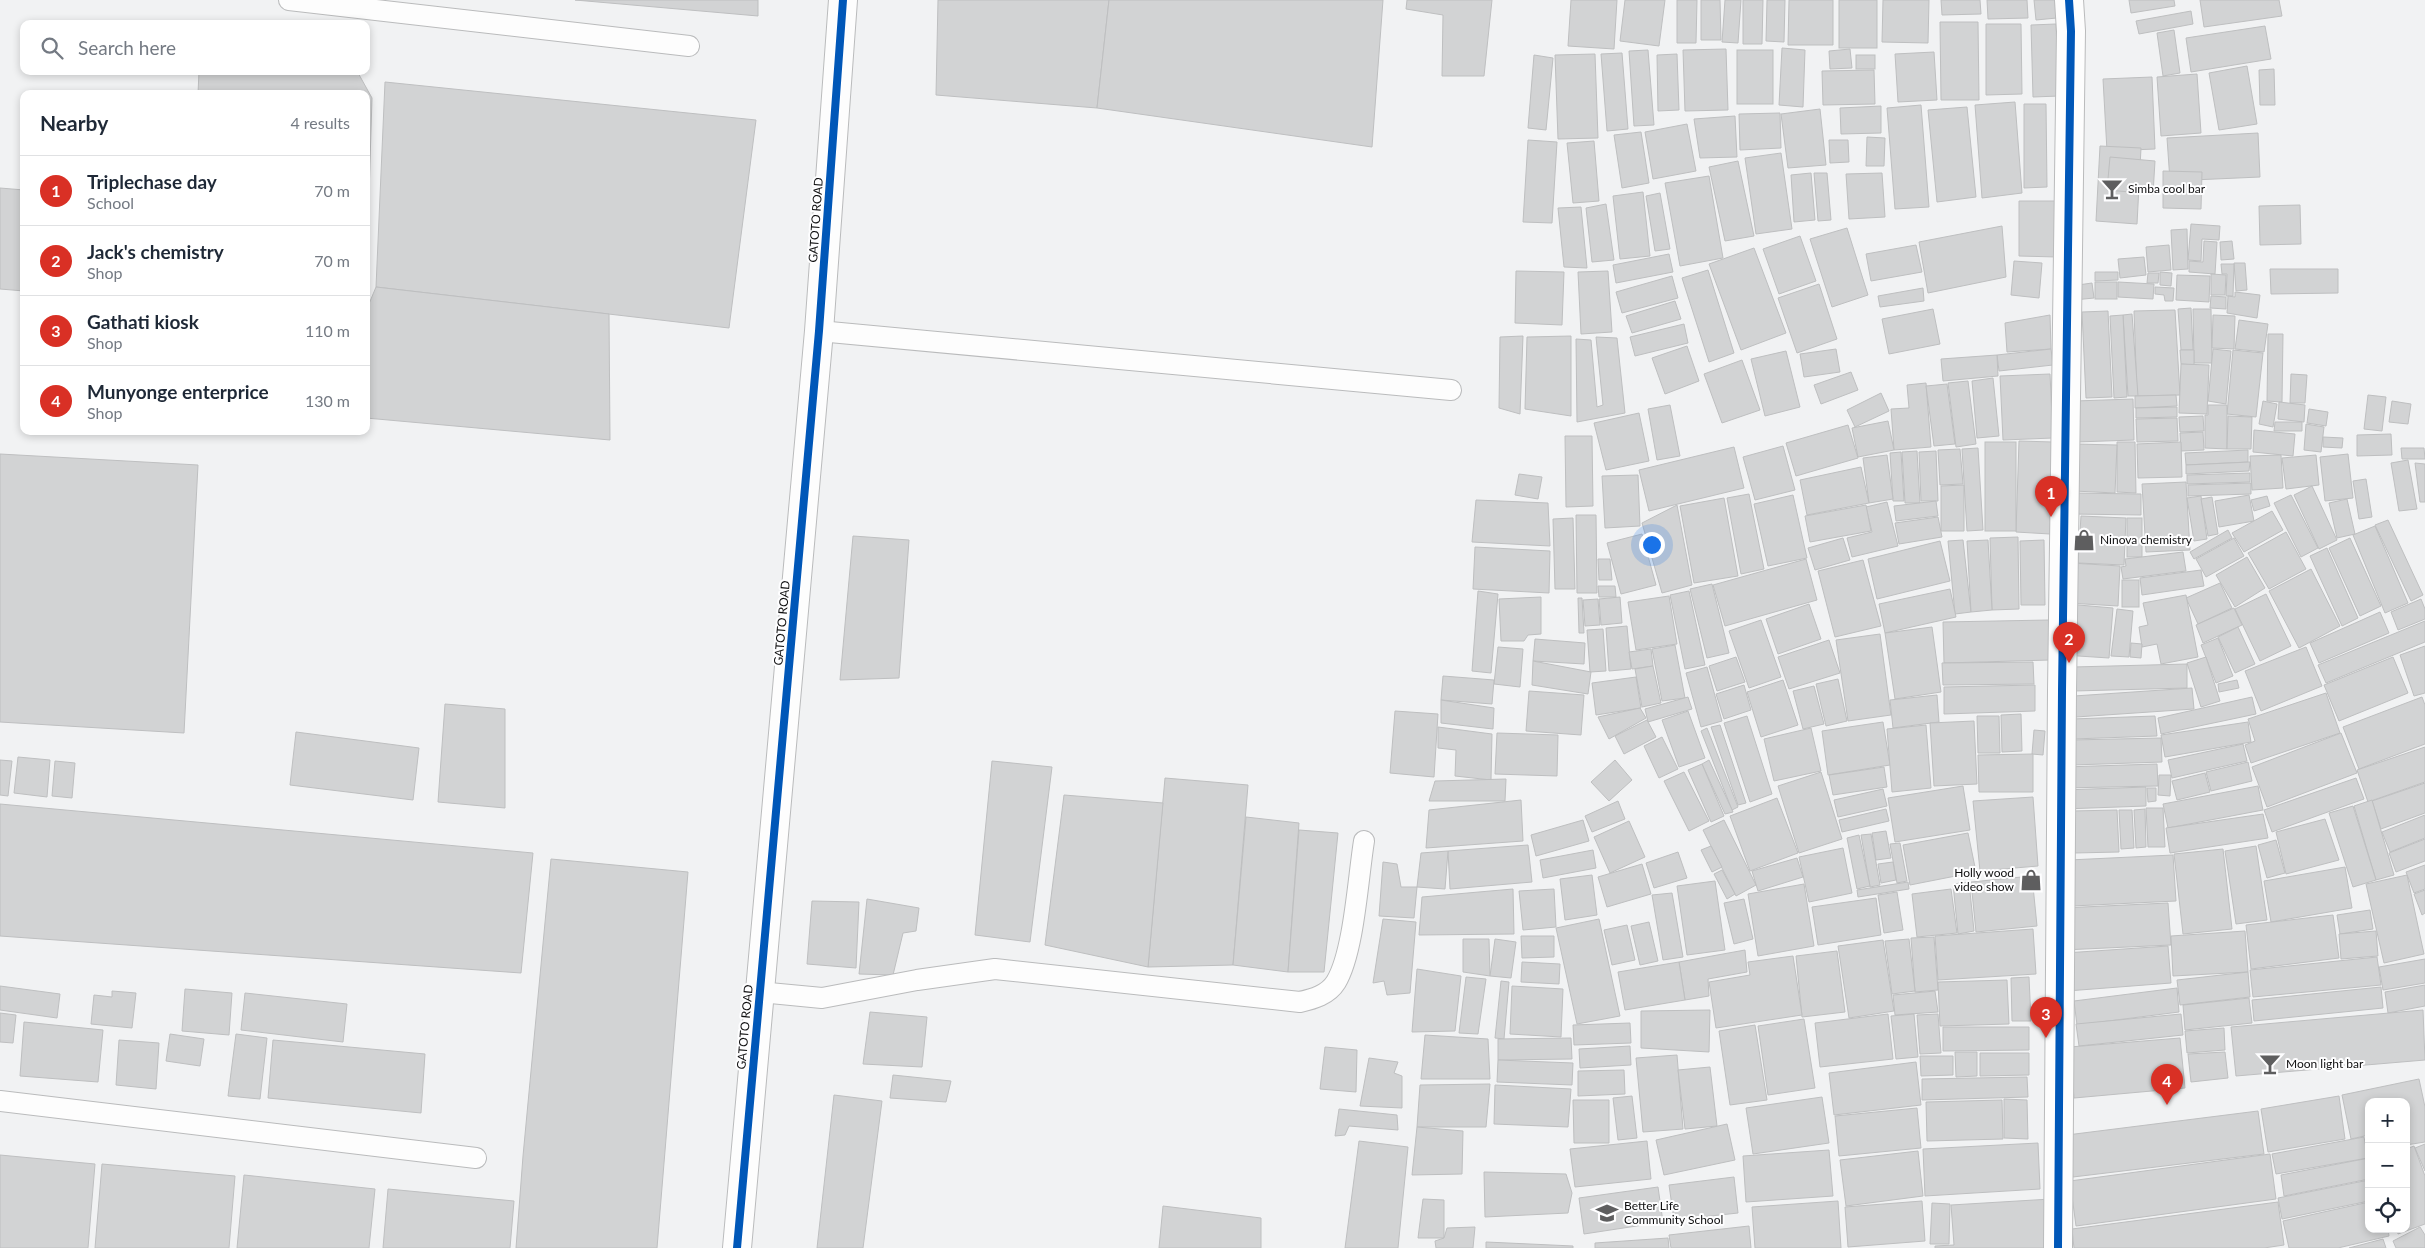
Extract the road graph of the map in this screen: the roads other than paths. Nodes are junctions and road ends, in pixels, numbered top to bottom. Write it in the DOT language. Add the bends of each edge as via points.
graph roads {
  1 [pos="289,0"];
  2 [pos="843,0"];
  3 [pos="2069,0"];
  4 [pos="689,46"];
  5 [pos="819,330"];
  6 [pos="1451,390"];
  7 [pos="1364,841"];
  8 [pos="760,992"];
  9 [pos="0,1101"];
  10 [pos="476,1158"];
  11 [pos="737,1248"];
  12 [pos="2058,1248"];
  1 -- 4 [label="lane"];
  2 -- 5 [label="street, GATOTO ROAD"];
  3 -- 12 [label="street"];
  5 -- 6 [label="lane"];
  5 -- 8 [label="street, GATOTO ROAD"];
  7 -- 8 [label="lane" via="1347,953 1336,983 1320,997 1300,1002 995,969 822,998"];
  8 -- 11 [label="street, GATOTO ROAD"];
  9 -- 10 [label="lane"];
}
